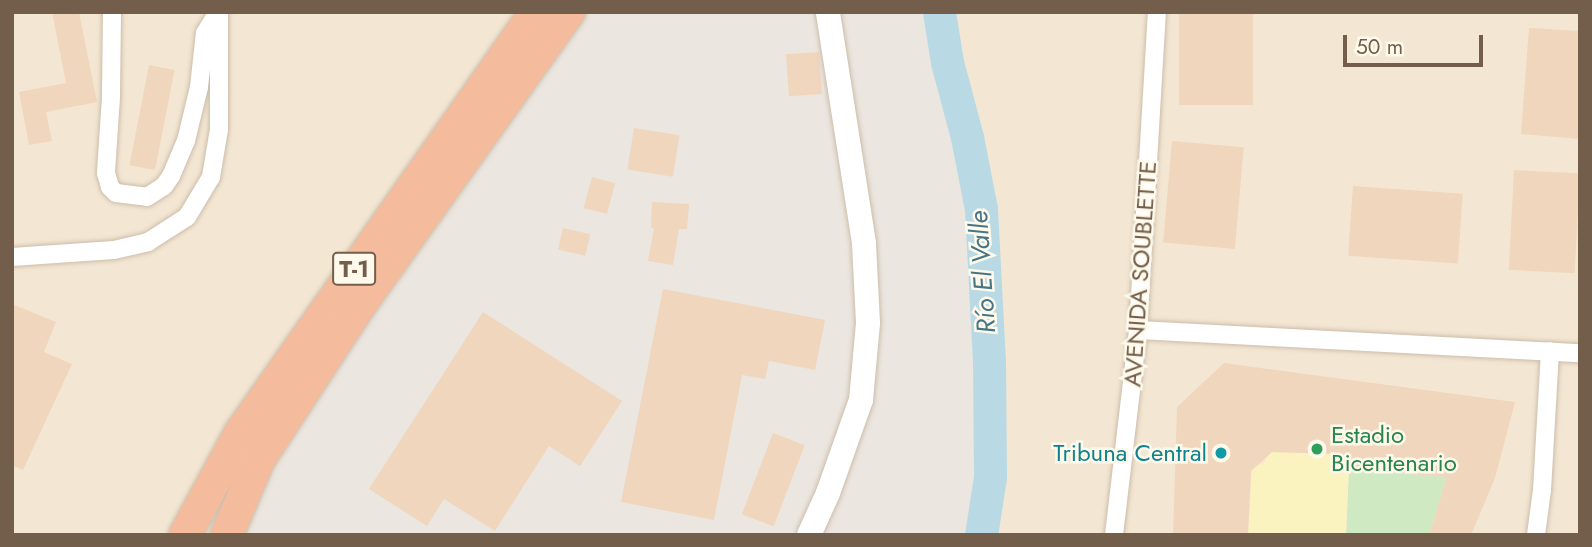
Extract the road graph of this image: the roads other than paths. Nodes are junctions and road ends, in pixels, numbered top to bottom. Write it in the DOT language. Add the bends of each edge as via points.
graph roads {
  1 [pos="112,12"];
  2 [pos="218,12"];
  3 [pos="536,12"];
  4 [pos="569,12"];
  5 [pos="828,12"];
  6 [pos="1157,12"];
  7 [pos="12,257"];
  8 [pos="1138,330"];
  9 [pos="1550,351"];
  10 [pos="1580,353"];
  11 [pos="185,535"];
  12 [pos="227,535"];
  13 [pos="809,535"];
  14 [pos="1114,535"];
  15 [pos="1536,535"];
  1 -- 2 [label="street" via="106,173 116,193 147,197 171,176 186,141 205,33"];
  2 -- 7 [label="street" via="219,129 211,177 187,217 148,242 114,250"];
  3 -- 11 [label="highway, T-1" via="241,432"];
  4 -- 12 [label="highway, T-1" via="357,309 259,459"];
  5 -- 13 [label="street" via="864,243 868,323 860,400"];
  6 -- 8 [label="street, AVENIDA SOUBLETTE"];
  8 -- 9 [label="street"];
  8 -- 14 [label="street, AVENIDA SOUBLETTE"];
  9 -- 10 [label="street"];
  9 -- 15 [label="street"];
}
